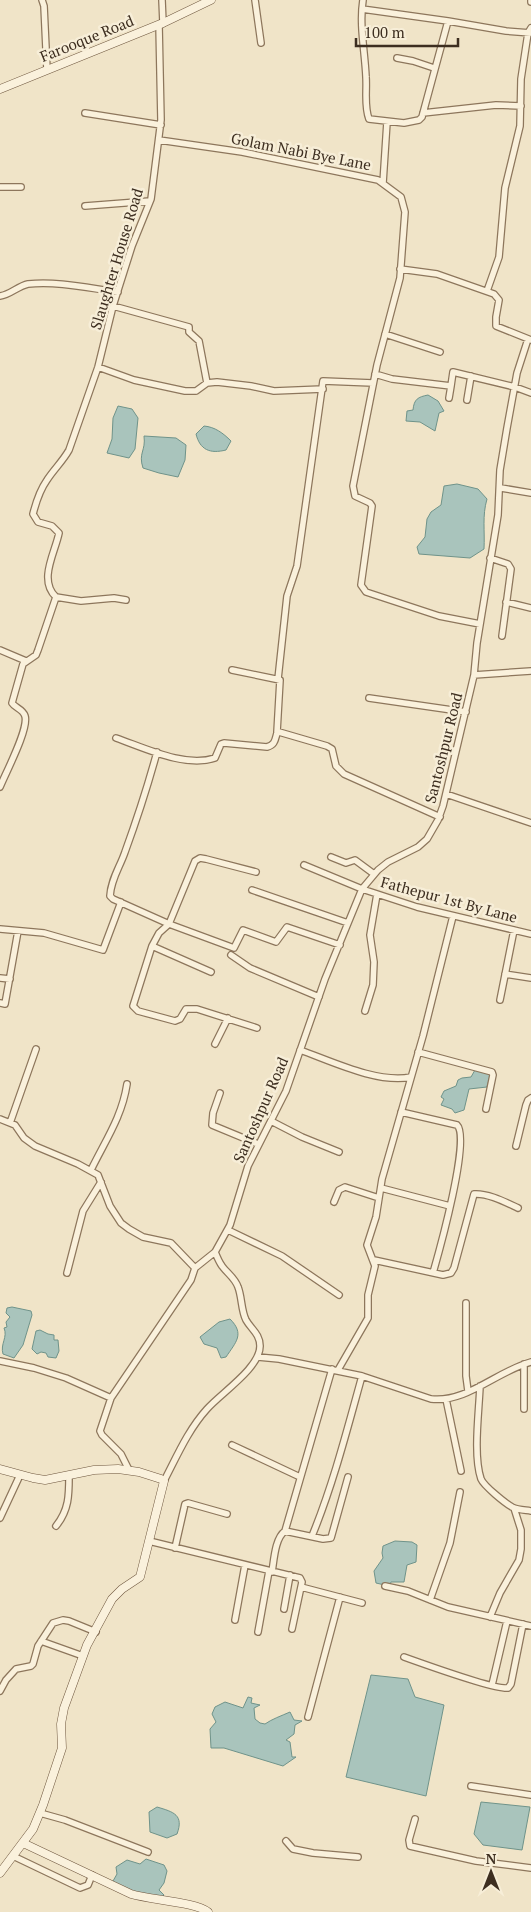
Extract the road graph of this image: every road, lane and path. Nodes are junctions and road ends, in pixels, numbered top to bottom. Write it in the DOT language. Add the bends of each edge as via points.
graph roads {
  1 [pos="42,0"];
  2 [pos="162,0"];
  3 [pos="211,0"];
  4 [pos="254,0"];
  5 [pos="363,0"];
  6 [pos="362,9"];
  7 [pos="448,21"];
  8 [pos="161,24"];
  9 [pos="530,31"];
  10 [pos="261,43"];
  11 [pos="397,58"];
  12 [pos="434,68"];
  13 [pos="47,70"];
  14 [pos="0,89"];
  15 [pos="521,106"];
  16 [pos="423,112"];
  17 [pos="85,113"];
  18 [pos="387,122"];
  19 [pos="161,125"];
  20 [pos="159,140"];
  21 [pos="383,183"];
  22 [pos="0,186"];
  23 [pos="21,187"];
  24 [pos="150,201"];
  25 [pos="85,206"];
  26 [pos="400,269"];
  27 [pos="487,291"];
  28 [pos="118,292"];
  29 [pos="0,296"];
  30 [pos="114,306"];
  31 [pos="385,334"];
  32 [pos="530,340"];
  33 [pos="440,352"];
  34 [pos="98,366"];
  35 [pos="375,374"];
  36 [pos="471,376"];
  37 [pos="208,383"];
  38 [pos="373,383"];
  39 [pos="451,386"];
  40 [pos="514,387"];
  41 [pos="322,389"];
  42 [pos="531,393"];
  43 [pos="449,398"];
  44 [pos="466,400"];
  45 [pos="501,488"];
  46 [pos="531,493"];
  47 [pos="490,558"];
  48 [pos="56,596"];
  49 [pos="126,600"];
  50 [pos="506,602"];
  51 [pos="531,608"];
  52 [pos="480,624"];
  53 [pos="502,636"];
  54 [pos="0,650"];
  55 [pos="26,661"];
  56 [pos="232,670"];
  57 [pos="531,671"];
  58 [pos="474,675"];
  59 [pos="278,679"];
  60 [pos="369,698"];
  61 [pos="466,712"];
  62 [pos="277,732"];
  63 [pos="116,738"];
  64 [pos="157,752"];
  65 [pos="0,787"];
  66 [pos="446,794"];
  67 [pos="440,817"];
  68 [pos="531,823"];
  69 [pos="331,857"];
  70 [pos="304,864"];
  71 [pos="256,872"];
  72 [pos="374,874"];
  73 [pos="362,888"];
  74 [pos="252,890"];
  75 [pos="377,894"];
  76 [pos="121,902"];
  77 [pos="453,916"];
  78 [pos="348,923"];
  79 [pos="169,924"];
  80 [pos="0,929"];
  81 [pos="514,930"];
  82 [pos="18,931"];
  83 [pos="531,934"];
  84 [pos="152,946"];
  85 [pos="340,946"];
  86 [pos="231,955"];
  87 [pos="211,972"];
  88 [pos="505,974"];
  89 [pos="0,978"];
  90 [pos="531,978"];
  91 [pos="10,979"];
  92 [pos="319,997"];
  93 [pos="500,1000"];
  94 [pos="0,1003"];
  95 [pos="365,1011"];
  96 [pos="228,1018"];
  97 [pos="258,1028"];
  98 [pos="215,1044"];
  99 [pos="36,1049"];
  100 [pos="300,1050"];
  101 [pos="418,1052"];
  102 [pos="411,1077"];
  103 [pos="127,1084"];
  104 [pos="220,1093"];
  105 [pos="531,1098"];
  106 [pos="486,1109"];
  107 [pos="401,1112"];
  108 [pos="1,1120"];
  109 [pos="271,1121"];
  110 [pos="10,1123"];
  111 [pos="258,1144"];
  112 [pos="516,1146"];
  113 [pos="339,1152"];
  114 [pos="91,1170"];
  115 [pos="102,1182"];
  116 [pos="380,1188"];
  117 [pos="379,1198"];
  118 [pos="334,1202"];
  119 [pos="450,1206"];
  120 [pos="518,1208"];
  121 [pos="228,1230"];
  122 [pos="215,1252"];
  123 [pos="374,1260"];
  124 [pos="194,1268"];
  125 [pos="66,1273"];
  126 [pos="433,1273"];
  127 [pos="339,1295"];
  128 [pos="466,1303"];
  129 [pos="258,1357"];
  130 [pos="0,1361"];
  131 [pos="531,1362"];
  132 [pos="524,1364"];
  133 [pos="335,1370"];
  134 [pos="362,1376"];
  135 [pos="480,1386"];
  136 [pos="468,1391"];
  137 [pos="111,1398"];
  138 [pos="446,1399"];
  139 [pos="524,1409"];
  140 [pos="232,1445"];
  141 [pos="0,1469"];
  142 [pos="128,1470"];
  143 [pos="461,1471"];
  144 [pos="20,1475"];
  145 [pos="69,1476"];
  146 [pos="300,1477"];
  147 [pos="348,1477"];
  148 [pos="164,1481"];
  149 [pos="460,1492"];
  150 [pos="514,1508"];
  151 [pos="531,1511"];
  152 [pos="227,1514"];
  153 [pos="0,1518"];
  154 [pos="56,1526"];
  155 [pos="285,1531"];
  156 [pos="312,1536"];
  157 [pos="148,1541"];
  158 [pos="175,1548"];
  159 [pos="245,1566"];
  160 [pos="270,1572"];
  161 [pos="290,1576"];
  162 [pos="385,1586"];
  163 [pos="301,1587"];
  164 [pos="340,1597"];
  165 [pos="430,1600"];
  166 [pos="362,1603"];
  167 [pos="284,1609"];
  168 [pos="490,1617"];
  169 [pos="235,1620"];
  170 [pos="507,1621"];
  171 [pos="523,1624"];
  172 [pos="531,1626"];
  173 [pos="292,1629"];
  174 [pos="96,1632"];
  175 [pos="258,1632"];
  176 [pos="41,1641"];
  177 [pos="83,1656"];
  178 [pos="404,1657"];
  179 [pos="492,1685"];
  180 [pos="0,1691"];
  181 [pos="308,1717"];
  182 [pos="471,1786"];
  183 [pos="531,1795"];
  184 [pos="40,1813"];
  185 [pos="415,1819"];
  186 [pos="286,1841"];
  187 [pos="23,1844"];
  188 [pos="148,1852"];
  189 [pos="13,1856"];
  190 [pos="358,1857"];
  191 [pos="531,1868"];
  192 [pos="1,1870"];
  193 [pos="92,1875"];
  194 [pos="208,1912"];
  1 -- 13 [label="street"];
  2 -- 8 [label="street, Slaughter House Road"];
  3 -- 8 [label="street, Farooque Road"];
  4 -- 10 [label="street"];
  5 -- 6 [label="street"];
  6 -- 7 [label="street"];
  6 -- 18 [label="street" via="366,114 369,119"];
  7 -- 9 [label="street" via="506,31"];
  7 -- 12 [label="street"];
  8 -- 13 [label="street, Farooque Road"];
  8 -- 19 [label="street, Slaughter House Road"];
  9 -- 15 [label="street" via="521,79"];
  11 -- 12 [label="street"];
  12 -- 16 [label="street"];
  13 -- 14 [label="street, Farooque Road"];
  15 -- 16 [label="street" via="496,105"];
  15 -- 27 [label="street" via="520,126 505,188 499,256"];
  16 -- 18 [label="street" via="419,120 413,122"];
  17 -- 19 [label="street"];
  18 -- 21 [label="street"];
  19 -- 20 [label="street, Slaughter House Road"];
  20 -- 21 [label="street, Golam Nabi Bye Lane" via="242,152"];
  20 -- 24 [label="street, Slaughter House Road"];
  21 -- 26 [label="street, Golam Nabi Bye Lane" via="401,197 404,205"];
  22 -- 23 [label="street"];
  24 -- 25 [label="street"];
  24 -- 28 [label="street, Slaughter House Road"];
  26 -- 27 [label="street" via="437,274"];
  26 -- 31 [label="street, Golam Nabi Bye Lane"];
  27 -- 32 [label="street" via="499,300 496,326"];
  28 -- 29 [label="street" via="56,283 27,284"];
  28 -- 30 [label="street, Slaughter House Road"];
  30 -- 34 [label="street, Slaughter House Road"];
  30 -- 37 [label="street" via="189,327 189,332 199,341"];
  31 -- 33 [label="street"];
  31 -- 35 [label="street, Golam Nabi Bye Lane"];
  32 -- 40 [label="street, Santoshpur Road"];
  34 -- 37 [label="street" via="134,380 185,391 196,391"];
  34 -- 48 [label="street, Slaughter House Road" via="69,450 40,491 33,514 38,522 52,526 59,533 47,578 48,586"];
  35 -- 38 [label="street, Golam Nabi Bye Lane"];
  35 -- 39 [label="street"];
  36 -- 39 [label="street" via="453,372"];
  36 -- 40 [label="street"];
  36 -- 44 [label="street"];
  37 -- 41 [label="street" via="274,391"];
  38 -- 41 [label="street" via="322,381"];
  38 -- 52 [label="street, Golam Nabi Bye Lane" via="353,486 355,496 372,506 362,590 439,616"];
  39 -- 43 [label="street"];
  40 -- 42 [label="street"];
  40 -- 45 [label="street, Santoshpur Road" via="500,470"];
  41 -- 59 [label="street" via="297,566 287,596"];
  45 -- 46 [label="street"];
  45 -- 47 [label="street, Santoshpur Road"];
  47 -- 50 [label="street" via="510,566"];
  47 -- 52 [label="street, Santoshpur Road"];
  48 -- 49 [label="street" via="81,601"];
  48 -- 55 [label="street" via="36,655"];
  50 -- 51 [label="street"];
  50 -- 53 [label="street"];
  52 -- 58 [label="street, Santoshpur Road"];
  54 -- 55 [label="street"];
  55 -- 65 [label="street" via="12,703 26,718 25,731"];
  56 -- 59 [label="street"];
  57 -- 58 [label="street"];
  58 -- 61 [label="street, Santoshpur Road"];
  59 -- 62 [label="street" via="281,684"];
  60 -- 61 [label="street"];
  61 -- 66 [label="street, Santoshpur Road"];
  62 -- 64 [label="street" via="267,748 220,744 216,756 210,760 187,761"];
  62 -- 67 [label="street" via="327,746 332,749 336,766 344,774"];
  63 -- 64 [label="street"];
  64 -- 76 [label="street" via="132,834 110,890 110,896"];
  66 -- 67 [label="street, Santoshpur Road"];
  66 -- 68 [label="street"];
  67 -- 72 [label="street, Santoshpur Road" via="427,839 418,847 388,862"];
  69 -- 72 [label="street" via="346,863 355,860"];
  70 -- 73 [label="street, Fathepur 1st By Lane"];
  71 -- 79 [label="street" via="197,859"];
  72 -- 73 [label="street, Santoshpur Road"];
  73 -- 75 [label="street, Fathepur 1st By Lane"];
  73 -- 78 [label="street, Santoshpur Road"];
  74 -- 78 [label="street"];
  75 -- 77 [label="street, Fathepur 1st By Lane"];
  75 -- 95 [label="street" via="370,935 373,985"];
  76 -- 79 [label="street"];
  76 -- 82 [label="street" via="103,950 44,932"];
  77 -- 81 [label="street, Fathepur 1st By Lane"];
  77 -- 101 [label="street"];
  78 -- 85 [label="street, Santoshpur Road"];
  79 -- 84 [label="street" via="159,932"];
  79 -- 85 [label="street" via="234,948 243,930 276,942 287,927"];
  80 -- 82 [label="street"];
  81 -- 83 [label="street, Fathepur 1st By Lane"];
  81 -- 88 [label="street"];
  82 -- 91 [label="street"];
  84 -- 87 [label="street"];
  84 -- 96 [label="street" via="133,1002 134,1010 175,1021 190,1008"];
  85 -- 92 [label="street, Santoshpur Road"];
  86 -- 92 [label="street" via="250,968"];
  88 -- 90 [label="street"];
  88 -- 93 [label="street"];
  89 -- 91 [label="street"];
  91 -- 94 [label="street" via="5,1004"];
  92 -- 100 [label="street, Santoshpur Road"];
  96 -- 97 [label="street"];
  96 -- 98 [label="street"];
  99 -- 110 [label="street"];
  100 -- 102 [label="street" via="366,1074 401,1079"];
  100 -- 109 [label="street, Santoshpur Road" via="286,1091"];
  101 -- 102 [label="street"];
  101 -- 106 [label="street" via="492,1072"];
  102 -- 107 [label="street"];
  103 -- 114 [label="street" via="119,1116"];
  104 -- 111 [label="street" via="212,1125"];
  105 -- 112 [label="street" via="526,1105"];
  107 -- 116 [label="street"];
  107 -- 119 [label="street" via="459,1127 461,1140"];
  108 -- 110 [label="street"];
  109 -- 111 [label="street, Santoshpur Road"];
  109 -- 113 [label="street"];
  110 -- 114 [label="street" via="15,1124 24,1138 35,1146"];
  111 -- 121 [label="street, Santoshpur Road"];
  114 -- 115 [label="street"];
  115 -- 124 [label="street" via="110,1206 121,1223 143,1237 171,1242"];
  115 -- 125 [label="street" via="83,1211"];
  116 -- 117 [label="street"];
  116 -- 119 [label="street"];
  117 -- 118 [label="street" via="345,1187 339,1190"];
  117 -- 123 [label="street" via="367,1245"];
  119 -- 126 [label="street"];
  120 -- 126 [label="street" via="474,1194 451,1273"];
  121 -- 122 [label="street, Santoshpur Road"];
  121 -- 127 [label="street" via="282,1256"];
  122 -- 124 [label="street"];
  122 -- 129 [label="street" via="238,1287 245,1318 259,1340"];
  123 -- 126 [label="street"];
  123 -- 133 [label="street" via="368,1318"];
  124 -- 137 [label="street" via="191,1280"];
  128 -- 136 [label="street"];
  129 -- 133 [label="street"];
  129 -- 148 [label="street" via="197,1422"];
  130 -- 137 [label="street" via="66,1378"];
  131 -- 132 [label="street"];
  132 -- 135 [label="street"];
  132 -- 139 [label="street"];
  133 -- 134 [label="street"];
  133 -- 146 [label="street"];
  134 -- 138 [label="street" via="431,1398"];
  134 -- 156 [label="street" via="328,1494"];
  135 -- 136 [label="street"];
  135 -- 150 [label="street" via="478,1437 481,1479"];
  136 -- 138 [label="street"];
  137 -- 142 [label="street" via="100,1431 121,1454"];
  138 -- 143 [label="street"];
  140 -- 146 [label="street"];
  141 -- 144 [label="street"];
  142 -- 145 [label="street" via="100,1469"];
  142 -- 148 [label="street"];
  144 -- 145 [label="street" via="45,1480"];
  144 -- 153 [label="street"];
  145 -- 154 [label="street" via="69,1502"];
  146 -- 155 [label="street"];
  147 -- 156 [label="street" via="331,1538"];
  148 -- 157 [label="street"];
  149 -- 165 [label="street" via="450,1543"];
  150 -- 151 [label="street"];
  150 -- 168 [label="street" via="521,1530 519,1560"];
  152 -- 158 [label="street" via="185,1504"];
  155 -- 156 [label="street"];
  155 -- 160 [label="street" via="279,1539"];
  157 -- 158 [label="street"];
  157 -- 174 [label="street" via="140,1577 112,1599"];
  158 -- 159 [label="street"];
  159 -- 160 [label="street"];
  159 -- 169 [label="street"];
  160 -- 161 [label="street"];
  160 -- 175 [label="street"];
  161 -- 163 [label="street" via="302,1580"];
  161 -- 167 [label="street"];
  162 -- 165 [label="street"];
  163 -- 164 [label="street"];
  163 -- 173 [label="street"];
  164 -- 166 [label="street"];
  164 -- 181 [label="street"];
  165 -- 168 [label="street"];
  168 -- 170 [label="street"];
  170 -- 171 [label="street"];
  170 -- 179 [label="street"];
  171 -- 172 [label="street"];
  171 -- 179 [label="street" via="511,1684 508,1688"];
  174 -- 176 [label="street" via="63,1620 53,1623"];
  174 -- 177 [label="street"];
  176 -- 177 [label="street"];
  176 -- 180 [label="street" via="33,1664 13,1672"];
  177 -- 184 [label="street" via="64,1708 62,1748"];
  178 -- 179 [label="street"];
  182 -- 183 [label="street"];
  184 -- 187 [label="street"];
  184 -- 188 [label="street"];
  185 -- 191 [label="street" via="410,1846"];
  186 -- 190 [label="street" via="293,1849"];
  187 -- 189 [label="street"];
  187 -- 193 [label="street"];
  189 -- 192 [label="street"];
  189 -- 193 [label="street" via="80,1888 88,1885"];
  193 -- 194 [label="street" via="137,1896 194,1905"];
}
